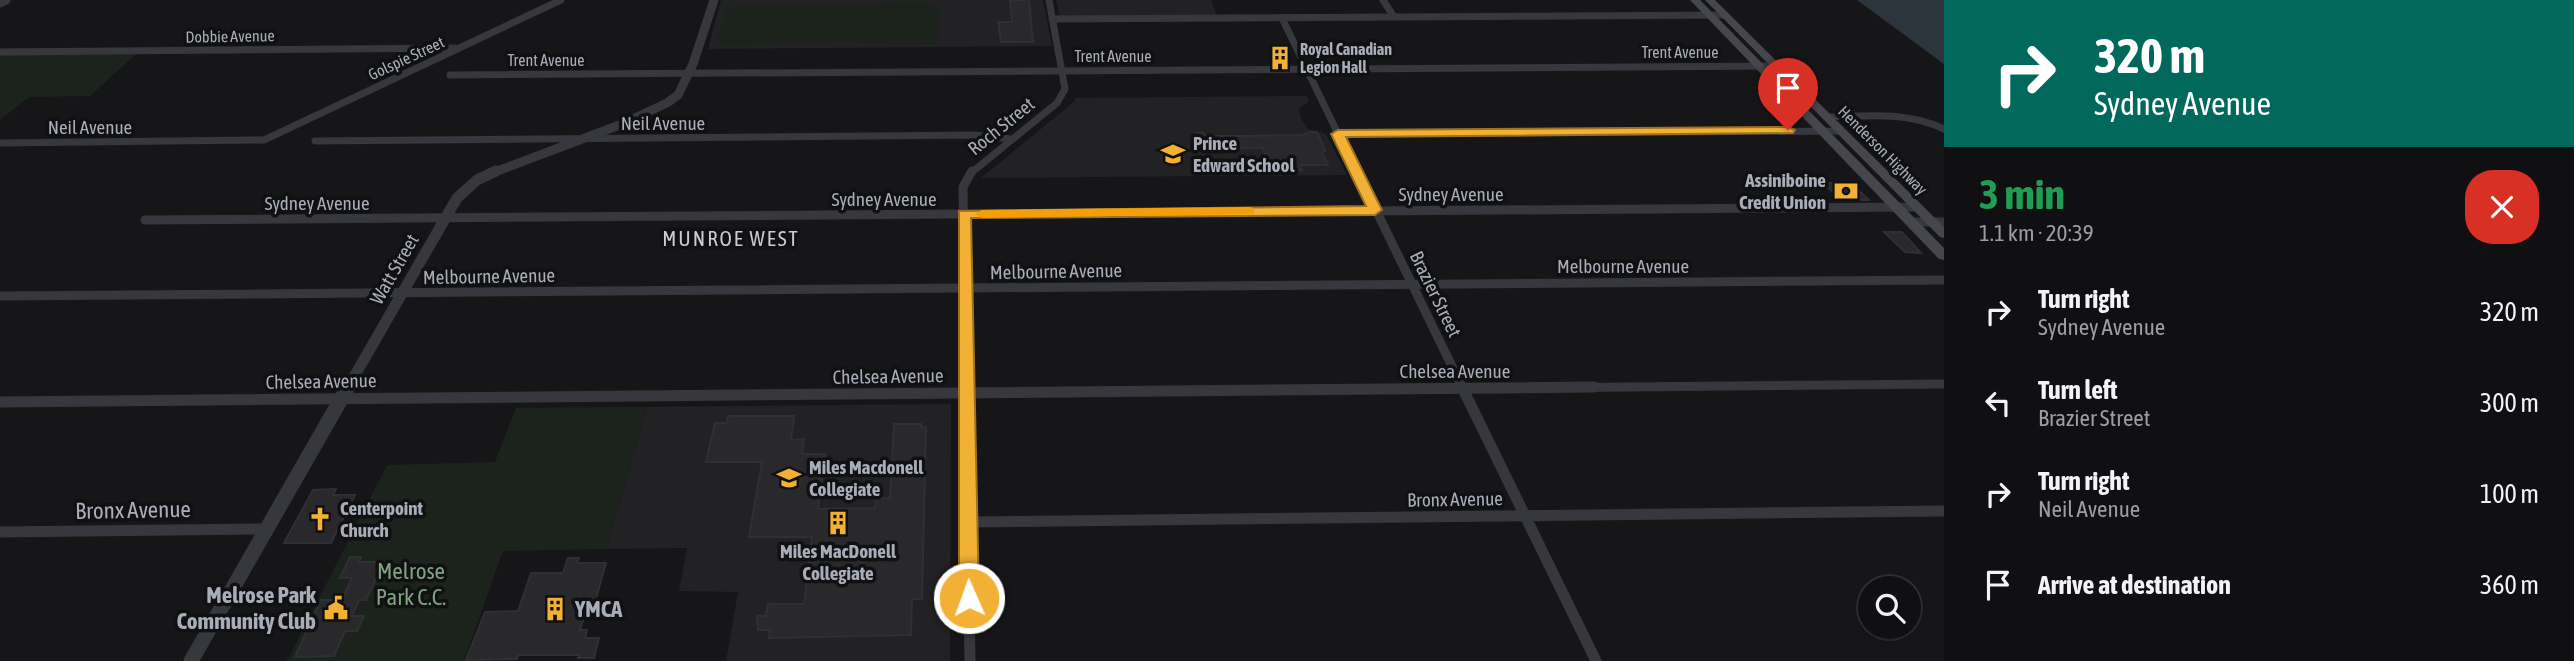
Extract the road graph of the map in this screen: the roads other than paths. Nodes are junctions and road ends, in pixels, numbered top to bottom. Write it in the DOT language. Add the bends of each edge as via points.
graph roads {
  1 [pos="6,0"];
  2 [pos="561,0"];
  3 [pos="714,0"];
  4 [pos="1049,0"];
  5 [pos="1383,0"];
  6 [pos="1695,0"];
  7 [pos="1710,0"];
  8 [pos="0,3"];
  9 [pos="1710,15"];
  10 [pos="1725,15"];
  11 [pos="1394,17"];
  12 [pos="1282,18"];
  13 [pos="1052,19"];
  14 [pos="459,48"];
  15 [pos="0,52"];
  16 [pos="1759,66"];
  17 [pos="1775,66"];
  18 [pos="1306,69"];
  19 [pos="1062,70"];
  20 [pos="687,73"];
  21 [pos="450,75"];
  22 [pos="1809,117"];
  23 [pos="1827,117"];
  24 [pos="1944,129"];
  25 [pos="1822,130"];
  26 [pos="1841,131"];
  27 [pos="1338,134"];
  28 [pos="578,139"];
  29 [pos="1011,139"];
  30 [pos="264,140"];
  31 [pos="314,141"];
  32 [pos="0,143"];
  33 [pos="1896,207"];
  34 [pos="1917,207"];
  35 [pos="1375,210"];
  36 [pos="964,214"];
  37 [pos="446,218"];
  38 [pos="145,220"];
  39 [pos="1911,222"];
  40 [pos="1938,222"];
  41 [pos="1944,234"];
  42 [pos="1944,256"];
  43 [pos="1944,280"];
  44 [pos="1412,285"];
  45 [pos="965,289"];
  46 [pos="402,294"];
  47 [pos="0,296"];
  48 [pos="1944,384"];
  49 [pos="1463,388"];
  50 [pos="967,392"];
  51 [pos="341,399"];
  52 [pos="0,402"];
  53 [pos="1944,511"];
  54 [pos="1524,516"];
  55 [pos="967,522"];
  56 [pos="265,529"];
  57 [pos="0,532"];
  58 [pos="191,661"];
  59 [pos="970,661"];
  60 [pos="1596,661"];
  1 -- 8 [label="street"];
  2 -- 14 [label="street, Golspie Street"];
  3 -- 20 [label="street, Watt Street"];
  4 -- 13 [label="street, Roch Street"];
  5 -- 11 [label="street"];
  6 -- 9 [label="main road, Henderson Highway"];
  7 -- 10 [label="main road, Henderson Highway"];
  9 -- 10 [label="street"];
  9 -- 11 [label="street"];
  9 -- 16 [label="main road, Henderson Highway"];
  10 -- 17 [label="main road, Henderson Highway"];
  11 -- 12 [label="street"];
  12 -- 13 [label="street"];
  12 -- 18 [label="street, Brazier Street"];
  13 -- 19 [label="street, Roch Street"];
  14 -- 15 [label="street, Dobbie Avenue"];
  14 -- 30 [label="street, Golspie Street"];
  16 -- 17 [label="street, Trent Avenue"];
  16 -- 18 [label="street, Trent Avenue"];
  16 -- 22 [label="main road, Henderson Highway"];
  17 -- 23 [label="main road, Henderson Highway"];
  18 -- 19 [label="street, Trent Avenue"];
  18 -- 27 [label="street, Brazier Street"];
  19 -- 20 [label="street, Trent Avenue"];
  19 -- 29 [label="street, Roch Street" via="1065,89 1057,103"];
  20 -- 21 [label="street, Trent Avenue"];
  20 -- 28 [label="street, Watt Street" via="680,92 667,103"];
  22 -- 23 [label="main road"];
  22 -- 25 [label="main road, Henderson Highway"];
  23 -- 24 [label="street" via="1914,118"];
  23 -- 26 [label="main road, Henderson Highway"];
  25 -- 26 [label="street"];
  25 -- 27 [label="street"];
  25 -- 33 [label="main road, Henderson Highway"];
  26 -- 34 [label="main road, Henderson Highway"];
  27 -- 35 [label="street, Brazier Street"];
  28 -- 29 [label="street, Neil Avenue" via="974,135"];
  28 -- 31 [label="street, Neil Avenue"];
  28 -- 37 [label="street, Watt Street" via="477,180 457,198"];
  29 -- 36 [label="street, Roch Street" via="965,181"];
  30 -- 32 [label="street, Neil Avenue"];
  33 -- 34 [label="street, Sydney Avenue"];
  33 -- 35 [label="street, Sydney Avenue"];
  33 -- 39 [label="main road, Henderson Highway"];
  34 -- 40 [label="main road, Henderson Highway"];
  35 -- 36 [label="street, Sydney Avenue"];
  35 -- 44 [label="street, Brazier Street"];
  36 -- 37 [label="street, Sydney Avenue"];
  36 -- 45 [label="street, Roch Street"];
  37 -- 38 [label="street, Sydney Avenue"];
  37 -- 46 [label="street, Watt Street"];
  39 -- 40 [label="street"];
  39 -- 42 [label="main road, Henderson Highway"];
  40 -- 41 [label="main road, Henderson Highway"];
  43 -- 44 [label="street, Melbourne Avenue"];
  44 -- 45 [label="street, Melbourne Avenue"];
  44 -- 49 [label="street, Brazier Street"];
  45 -- 46 [label="street, Melbourne Avenue"];
  45 -- 50 [label="street, Roch Street"];
  46 -- 47 [label="street, Melbourne Avenue"];
  46 -- 51 [label="street, Watt Street"];
  48 -- 49 [label="street, Chelsea Avenue"];
  49 -- 50 [label="street, Chelsea Avenue"];
  49 -- 54 [label="street, Brazier Street"];
  50 -- 51 [label="street, Chelsea Avenue"];
  50 -- 55 [label="street, Roch Street"];
  51 -- 52 [label="street, Chelsea Avenue"];
  51 -- 56 [label="street, Watt Street"];
  53 -- 54 [label="street, Bronx Avenue"];
  54 -- 55 [label="street, Bronx Avenue"];
  54 -- 60 [label="street, Brazier Street"];
  55 -- 59 [label="street, Roch Street"];
  56 -- 57 [label="street, Bronx Avenue"];
  56 -- 58 [label="street, Watt Street"];
}
